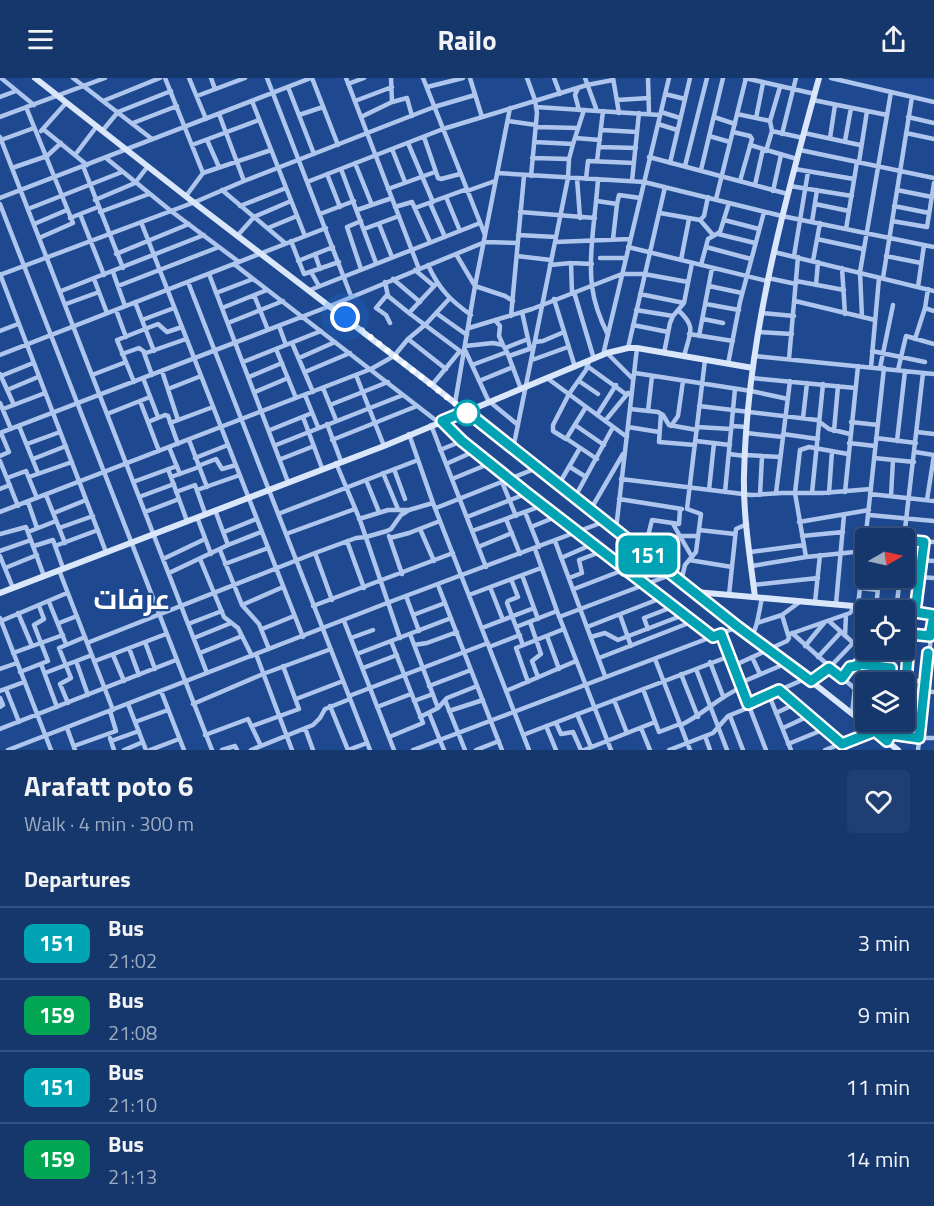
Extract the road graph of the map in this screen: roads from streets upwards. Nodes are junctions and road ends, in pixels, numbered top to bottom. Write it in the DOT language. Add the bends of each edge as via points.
graph roads {
  1 [pos="35,78"];
  2 [pos="73,78"];
  3 [pos="105,78"];
  4 [pos="160,78"];
  5 [pos="165,78"];
  6 [pos="189,78"];
  7 [pos="211,78"];
  8 [pos="222,78"];
  9 [pos="245,78"];
  10 [pos="267,78"];
  11 [pos="311,78"];
  12 [pos="364,78"];
  13 [pos="392,78"];
  14 [pos="423,78"];
  15 [pos="462,78"];
  16 [pos="470,78"];
  17 [pos="526,78"];
  18 [pos="554,78"];
  19 [pos="585,78"];
  20 [pos="648,78"];
  21 [pos="669,78"];
  22 [pos="690,78"];
  23 [pos="707,78"];
  24 [pos="723,78"];
  25 [pos="746,78"];
  26 [pos="796,78"];
  27 [pos="819,78"];
  28 [pos="831,78"];
  29 [pos="1,79"];
  30 [pos="613,79"];
  31 [pos="95,80"];
  32 [pos="347,81"];
  33 [pos="441,81"];
  34 [pos="763,83"];
  35 [pos="587,85"];
  36 [pos="83,86"];
  37 [pos="225,86"];
  38 [pos="288,87"];
  39 [pos="392,87"];
  40 [pos="427,87"];
  41 [pos="780,87"];
  42 [pos="578,88"];
  43 [pos="215,89"];
  44 [pos="794,90"];
  45 [pos="16,91"];
  46 [pos="171,91"];
  47 [pos="891,92"];
  48 [pos="273,93"];
  49 [pos="560,94"];
  50 [pos="665,94"];
  51 [pos="475,95"];
  52 [pos="58,96"];
  53 [pos="197,96"];
  54 [pos="0,97"];
  55 [pos="814,97"];
  56 [pos="912,97"];
  57 [pos="649,98"];
  58 [pos="685,99"];
  59 [pos="535,100"];
  60 [pos="617,100"];
  61 [pos="103,101"];
  62 [pos="252,101"];
  63 [pos="355,101"];
  64 [pos="392,102"];
  65 [pos="934,102"];
  66 [pos="66,103"];
  67 [pos="34,105"];
  68 [pos="835,105"];
  69 [pos="177,106"];
  70 [pos="26,107"];
  71 [pos="323,107"];
  72 [pos="434,107"];
  73 [pos="536,107"];
  74 [pos="510,108"];
  75 [pos="851,108"];
  76 [pos="581,110"];
  77 [pos="600,111"];
  78 [pos="867,111"];
  79 [pos="118,112"];
  80 [pos="619,113"];
  81 [pos="219,114"];
  82 [pos="639,114"];
  83 [pos="649,114"];
  84 [pos="660,114"];
  85 [pos="737,114"];
  86 [pos="299,115"];
  87 [pos="887,115"];
  88 [pos="412,116"];
  89 [pos="0,117"];
  90 [pos="361,117"];
  91 [pos="482,117"];
  92 [pos="714,117"];
  93 [pos="908,117"];
  94 [pos="680,118"];
  95 [pos="756,118"];
  96 [pos="206,119"];
  97 [pos="259,120"];
  98 [pos="770,121"];
  99 [pos="508,122"];
  100 [pos="133,123"];
  101 [pos="934,123"];
  102 [pos="658,124"];
  103 [pos="735,124"];
  104 [pos="536,126"];
  105 [pos="185,127"];
  106 [pos="34,128"];
  107 [pos="100,128"];
  108 [pos="578,128"];
  109 [pos="43,129"];
  110 [pos="443,129"];
  111 [pos="677,129"];
  112 [pos="602,130"];
  113 [pos="772,131"];
  114 [pos="637,132"];
  115 [pos="733,132"];
  116 [pos="226,133"];
  117 [pos="906,133"];
  118 [pos="782,134"];
  119 [pos="37,135"];
  120 [pos="368,135"];
  121 [pos="804,135"];
  122 [pos="424,136"];
  123 [pos="709,136"];
  124 [pos="1,138"];
  125 [pos="575,138"];
  126 [pos="830,138"];
  127 [pos="934,139"];
  128 [pos="152,140"];
  129 [pos="207,140"];
  130 [pos="600,140"];
  131 [pos="845,141"];
  132 [pos="534,142"];
  133 [pos="730,142"];
  134 [pos="61,143"];
  135 [pos="408,143"];
  136 [pos="573,144"];
  137 [pos="192,145"];
  138 [pos="750,145"];
  139 [pos="861,145"];
  140 [pos="338,146"];
  141 [pos="599,147"];
  142 [pos="636,148"];
  143 [pos="128,149"];
  144 [pos="392,149"];
  145 [pos="271,150"];
  146 [pos="765,150"];
  147 [pos="800,150"];
  148 [pos="314,154"];
  149 [pos="75,155"];
  150 [pos="781,155"];
  151 [pos="47,156"];
  152 [pos="375,156"];
  153 [pos="649,157"];
  154 [pos="106,158"];
  155 [pos="532,158"];
  156 [pos="569,159"];
  157 [pos="797,159"];
  158 [pos="237,161"];
  159 [pos="298,161"];
  160 [pos="597,161"];
  161 [pos="858,162"];
  162 [pos="355,163"];
  163 [pos="634,163"];
  164 [pos="670,163"];
  165 [pos="85,166"];
  166 [pos="148,166"];
  167 [pos="685,166"];
  168 [pos="878,166"];
  169 [pos="12,168"];
  170 [pos="219,168"];
  171 [pos="278,168"];
  172 [pos="341,169"];
  173 [pos="795,169"];
  174 [pos="701,170"];
  175 [pos="900,170"];
  176 [pos="808,171"];
  177 [pos="122,172"];
  178 [pos="435,172"];
  179 [pos="203,173"];
  180 [pos="497,173"];
  181 [pos="327,174"];
  182 [pos="460,174"];
  183 [pos="524,176"];
  184 [pos="531,176"];
  185 [pos="721,176"];
  186 [pos="54,177"];
  187 [pos="422,177"];
  188 [pos="568,178"];
  189 [pos="577,178"];
  190 [pos="934,178"];
  191 [pos="586,179"];
  192 [pos="598,179"];
  193 [pos="854,179"];
  194 [pos="244,181"];
  195 [pos="495,181"];
  196 [pos="632,181"];
  197 [pos="740,181"];
  198 [pos="307,182"];
  199 [pos="405,182"];
  200 [pos="644,182"];
  201 [pos="135,183"];
  202 [pos="934,183"];
  203 [pos="90,185"];
  204 [pos="755,185"];
  205 [pos="790,186"];
  206 [pos="665,187"];
  207 [pos="286,188"];
  208 [pos="806,188"];
  209 [pos="388,189"];
  210 [pos="21,190"];
  211 [pos="222,190"];
  212 [pos="467,190"];
  213 [pos="817,190"];
  214 [pos="897,190"];
  215 [pos="773,191"];
  216 [pos="565,193"];
  217 [pos="578,193"];
  218 [pos="149,194"];
  219 [pos="61,195"];
  220 [pos="788,195"];
  221 [pos="186,196"];
  222 [pos="852,196"];
  223 [pos="446,197"];
  224 [pos="708,197"];
  225 [pos="932,197"];
  226 [pos="0,198"];
  227 [pos="392,198"];
  228 [pos="640,198"];
  229 [pos="716,199"];
  230 [pos="95,200"];
  231 [pos="291,201"];
  232 [pos="354,201"];
  233 [pos="597,201"];
  234 [pos="195,202"];
  235 [pos="432,202"];
  236 [pos="729,202"];
  237 [pos="0,204"];
  238 [pos="617,204"];
  239 [pos="815,204"];
  240 [pos="372,205"];
  241 [pos="240,206"];
  242 [pos="894,206"];
  243 [pos="340,207"];
  244 [pos="395,207"];
  245 [pos="415,208"];
  246 [pos="28,209"];
  247 [pos="931,209"];
  248 [pos="67,210"];
  249 [pos="99,210"];
  250 [pos="357,210"];
  251 [pos="171,211"];
  252 [pos="764,212"];
  253 [pos="849,212"];
  254 [pos="520,213"];
  255 [pos="660,213"];
  256 [pos="80,214"];
  257 [pos="320,214"];
  258 [pos="297,216"];
  259 [pos="399,216"];
  260 [pos="782,216"];
  261 [pos="254,217"];
  262 [pos="560,217"];
  263 [pos="70,218"];
  264 [pos="580,218"];
  265 [pos="595,218"];
  266 [pos="689,219"];
  267 [pos="700,220"];
  268 [pos="724,220"];
  269 [pos="801,220"];
  270 [pos="361,221"];
  271 [pos="892,221"];
  272 [pos="141,222"];
  273 [pos="812,222"];
  274 [pos="480,223"];
  275 [pos="34,224"];
  276 [pos="189,224"];
  277 [pos="379,224"];
  278 [pos="820,224"];
  279 [pos="268,228"];
  280 [pos="326,228"];
  281 [pos="364,229"];
  282 [pos="759,229"];
  283 [pos="846,229"];
  284 [pos="460,231"];
  285 [pos="108,234"];
  286 [pos="865,234"];
  287 [pos="204,235"];
  288 [pos="238,235"];
  289 [pos="518,235"];
  290 [pos="716,235"];
  291 [pos="305,236"];
  292 [pos="445,237"];
  293 [pos="39,238"];
  294 [pos="889,238"];
  295 [pos="555,239"];
  296 [pos="613,239"];
  297 [pos="630,239"];
  298 [pos="817,239"];
  299 [pos="149,240"];
  300 [pos="485,240"];
  301 [pos="593,240"];
  302 [pos="91,242"];
  303 [pos="288,242"];
  304 [pos="430,242"];
  305 [pos="517,243"];
  306 [pos="755,243"];
  307 [pos="924,245"];
  308 [pos="219,246"];
  309 [pos="333,247"];
  310 [pos="628,247"];
  311 [pos="706,247"];
  312 [pos="934,247"];
  313 [pos="412,249"];
  314 [pos="863,249"];
  315 [pos="649,252"];
  316 [pos="774,252"];
  317 [pos="261,253"];
  318 [pos="116,254"];
  319 [pos="315,254"];
  320 [pos="456,254"];
  321 [pos="156,255"];
  322 [pos="517,256"];
  323 [pos="886,256"];
  324 [pos="47,257"];
  325 [pos="392,257"];
  326 [pos="796,257"];
  327 [pos="600,258"];
  328 [pos="626,258"];
  329 [pos="752,259"];
  330 [pos="681,260"];
  331 [pos="298,261"];
  332 [pos="339,262"];
  333 [pos="551,262"];
  334 [pos="815,262"];
  335 [pos="236,263"];
  336 [pos="376,263"];
  337 [pos="571,263"];
  338 [pos="692,263"];
  339 [pos="921,263"];
  340 [pos="592,264"];
  341 [pos="428,265"];
  342 [pos="701,265"];
  343 [pos="23,266"];
  344 [pos="123,268"];
  345 [pos="712,268"];
  346 [pos="842,268"];
  347 [pos="320,269"];
  348 [pos="362,269"];
  349 [pos="161,270"];
  350 [pos="417,270"];
  351 [pos="112,272"];
  352 [pos="311,272"];
  353 [pos="860,272"];
  354 [pos="209,274"];
  355 [pos="304,274"];
  356 [pos="622,274"];
  357 [pos="644,274"];
  358 [pos="0,275"];
  359 [pos="104,275"];
  360 [pos="344,275"];
  361 [pos="747,277"];
  362 [pos="294,278"];
  363 [pos="881,278"];
  364 [pos="94,279"];
  365 [pos="253,279"];
  366 [pos="393,279"];
  367 [pos="768,280"];
  368 [pos="188,282"];
  369 [pos="385,282"];
  370 [pos="688,282"];
  371 [pos="796,282"];
  372 [pos="435,284"];
  373 [pos="592,285"];
  374 [pos="816,285"];
  375 [pos="118,286"];
  376 [pos="319,286"];
  377 [pos="475,286"];
  378 [pos="709,286"];
  379 [pos="918,287"];
  380 [pos="168,290"];
  381 [pos="267,290"];
  382 [pos="310,290"];
  383 [pos="931,290"];
  384 [pos="61,291"];
  385 [pos="844,291"];
  386 [pos="99,292"];
  387 [pos="573,292"];
  388 [pos="216,293"];
  389 [pos="742,293"];
  390 [pos="640,294"];
  391 [pos="8,295"];
  392 [pos="254,295"];
  393 [pos="387,295"];
  394 [pos="351,296"];
  395 [pos="0,298"];
  396 [pos="449,299"];
  397 [pos="554,299"];
  398 [pos="283,301"];
  399 [pos="513,301"];
  400 [pos="795,301"];
  401 [pos="135,302"];
  402 [pos="420,302"];
  403 [pos="684,303"];
  404 [pos="66,304"];
  405 [pos="543,304"];
  406 [pos="706,304"];
  407 [pos="893,305"];
  408 [pos="125,306"];
  409 [pos="330,306"];
  410 [pos="174,308"];
  411 [pos="222,308"];
  412 [pos="925,308"];
  413 [pos="116,310"];
  414 [pos="260,310"];
  415 [pos="636,310"];
  416 [pos="678,310"];
  417 [pos="739,310"];
  418 [pos="934,311"];
  419 [pos="522,312"];
  420 [pos="409,313"];
  421 [pos="436,313"];
  422 [pos="762,313"];
  423 [pos="107,314"];
  424 [pos="845,314"];
  425 [pos="471,315"];
  426 [pos="303,316"];
  427 [pos="511,316"];
  428 [pos="673,316"];
  429 [pos="794,316"];
  430 [pos="862,317"];
  431 [pos="142,320"];
  432 [pos="495,320"];
  433 [pos="875,320"];
  434 [pos="689,321"];
  435 [pos="702,321"];
  436 [pos="390,322"];
  437 [pos="228,323"];
  438 [pos="723,323"];
  439 [pos="18,324"];
  440 [pos="426,324"];
  441 [pos="633,325"];
  442 [pos="279,326"];
  443 [pos="74,327"];
  444 [pos="182,327"];
  445 [pos="469,328"];
  446 [pos="145,329"];
  447 [pos="268,330"];
  448 [pos="0,331"];
  449 [pos="321,331"];
  450 [pos="564,332"];
  451 [pos="668,332"];
  452 [pos="759,332"];
  453 [pos="51,334"];
  454 [pos="608,334"];
  455 [pos="689,334"];
  456 [pos="792,334"];
  457 [pos="467,336"];
  458 [pos="699,336"];
  459 [pos="126,337"];
  460 [pos="186,339"];
  461 [pos="408,339"];
  462 [pos="528,339"];
  463 [pos="915,339"];
  464 [pos="733,341"];
  465 [pos="235,342"];
  466 [pos="335,342"];
  467 [pos="289,344"];
  468 [pos="934,344"];
  469 [pos="26,345"];
  470 [pos="533,346"];
  471 [pos="568,346"];
  472 [pos="628,348"];
  473 [pos="637,348"];
  474 [pos="276,349"];
  475 [pos="214,350"];
  476 [pos="464,350"];
  477 [pos="506,350"];
  478 [pos="154,351"];
  479 [pos="872,351"];
  480 [pos="144,353"];
  481 [pos="350,353"];
  482 [pos="664,353"];
  483 [pos="882,353"];
  484 [pos="122,354"];
  485 [pos="605,354"];
  486 [pos="0,355"];
  487 [pos="394,356"];
  488 [pos="755,356"];
  489 [pos="684,357"];
  490 [pos="901,357"];
  491 [pos="194,358"];
  492 [pos="299,358"];
  493 [pos="789,359"];
  494 [pos="532,360"];
  495 [pos="705,360"];
  496 [pos="126,362"];
  497 [pos="243,362"];
  498 [pos="590,362"];
  499 [pos="925,362"];
  500 [pos="33,363"];
  501 [pos="282,363"];
  502 [pos="728,364"];
  503 [pos="472,365"];
  504 [pos="858,366"];
  505 [pos="513,367"];
  506 [pos="575,367"];
  507 [pos="871,367"];
  508 [pos="753,368"];
  509 [pos="882,368"];
  510 [pos="370,369"];
  511 [pos="446,369"];
  512 [pos="898,370"];
  513 [pos="162,371"];
  514 [pos="905,371"];
  515 [pos="305,372"];
  516 [pos="923,373"];
  517 [pos="934,374"];
  518 [pos="0,375"];
  519 [pos="92,375"];
  520 [pos="152,375"];
  521 [pos="356,375"];
  522 [pos="201,376"];
  523 [pos="634,376"];
  524 [pos="652,376"];
  525 [pos="38,377"];
  526 [pos="249,377"];
  527 [pos="143,378"];
  528 [pos="288,378"];
  529 [pos="547,378"];
  530 [pos="752,378"];
  531 [pos="479,381"];
  532 [pos="579,381"];
  533 [pos="683,381"];
  534 [pos="790,381"];
  535 [pos="134,382"];
  536 [pos="388,382"];
  537 [pos="807,383"];
  538 [pos="2,384"];
  539 [pos="823,384"];
  540 [pos="432,385"];
  541 [pos="616,385"];
  542 [pos="701,385"];
  543 [pos="838,386"];
  544 [pos="323,388"];
  545 [pos="524,388"];
  546 [pos="855,388"];
  547 [pos="168,389"];
  548 [pos="632,389"];
  549 [pos="7,390"];
  550 [pos="735,390"];
  551 [pos="751,391"];
  552 [pos="255,392"];
  553 [pos="314,392"];
  554 [pos="363,392"];
  555 [pos="45,393"];
  556 [pos="403,394"];
  557 [pos="569,394"];
  558 [pos="598,394"];
  559 [pos="100,395"];
  560 [pos="305,395"];
  561 [pos="627,395"];
  562 [pos="150,397"];
  563 [pos="296,398"];
  564 [pos="788,399"];
  565 [pos="140,401"];
  566 [pos="489,402"];
  567 [pos="0,403"];
  568 [pos="77,403"];
  569 [pos="454,403"];
  570 [pos="14,405"];
  571 [pos="330,405"];
  572 [pos="417,406"];
  573 [pos="699,406"];
  574 [pos="213,407"];
  575 [pos="585,407"];
  576 [pos="369,408"];
  577 [pos="3,409"];
  578 [pos="630,409"];
  579 [pos="262,411"];
  580 [pos="466,411"];
  581 [pos="648,411"];
  582 [pos="733,411"];
  583 [pos="53,413"];
  584 [pos="748,413"];
  585 [pos="107,414"];
  586 [pos="312,414"];
  587 [pos="661,414"];
  588 [pos="597,415"];
  589 [pos="158,417"];
  590 [pos="303,417"];
  591 [pos="785,417"];
  592 [pos="803,418"];
  593 [pos="241,419"];
  594 [pos="178,420"];
  595 [pos="336,420"];
  596 [pos="605,421"];
  597 [pos="819,421"];
  598 [pos="148,422"];
  599 [pos="440,422"];
  600 [pos="851,422"];
  601 [pos="170,423"];
  602 [pos="375,423"];
  603 [pos="327,424"];
  604 [pos="431,425"];
  605 [pos="518,425"];
  606 [pos="575,425"];
  607 [pos="878,425"];
  608 [pos="19,426"];
  609 [pos="671,426"];
  610 [pos="222,427"];
  611 [pos="613,427"];
  612 [pos="318,428"];
  613 [pos="627,428"];
  614 [pos="697,428"];
  615 [pos="731,428"];
  616 [pos="11,429"];
  617 [pos="270,430"];
  618 [pos="747,430"];
  619 [pos="308,431"];
  620 [pos="834,431"];
  621 [pos="60,432"];
  622 [pos="659,432"];
  623 [pos="917,432"];
  624 [pos="1,433"];
  625 [pos="410,434"];
  626 [pos="850,434"];
  627 [pos="934,434"];
  628 [pos="783,435"];
  629 [pos="627,437"];
  630 [pos="876,438"];
  631 [pos="567,439"];
  632 [pos="818,439"];
  633 [pos="189,440"];
  634 [pos="332,440"];
  635 [pos="462,441"];
  636 [pos="897,441"];
  637 [pos="849,442"];
  638 [pos="695,443"];
  639 [pos="714,443"];
  640 [pos="916,443"];
  641 [pos="27,444"];
  642 [pos="178,444"];
  643 [pos="276,444"];
  644 [pos="228,445"];
  645 [pos="604,445"];
  646 [pos="730,445"];
  647 [pos="66,446"];
  648 [pos="314,446"];
  649 [pos="384,446"];
  650 [pos="875,446"];
  651 [pos="169,447"];
  652 [pos="580,448"];
  653 [pos="513,449"];
  654 [pos="816,449"];
  655 [pos="440,450"];
  656 [pos="159,451"];
  657 [pos="475,451"];
  658 [pos="624,452"];
  659 [pos="832,452"];
  660 [pos="915,452"];
  661 [pos="729,454"];
  662 [pos="848,454"];
  663 [pos="745,455"];
  664 [pos="0,456"];
  665 [pos="762,456"];
  666 [pos="780,457"];
  667 [pos="195,458"];
  668 [pos="874,458"];
  669 [pos="33,459"];
  670 [pos="281,459"];
  671 [pos="418,459"];
  672 [pos="597,459"];
  673 [pos="893,460"];
  674 [pos="0,461"];
  675 [pos="72,462"];
  676 [pos="339,462"];
  677 [pos="914,462"];
  678 [pos="490,463"];
  679 [pos="126,464"];
  680 [pos="446,464"];
  681 [pos="236,465"];
  682 [pos="177,466"];
  683 [pos="199,466"];
  684 [pos="570,467"];
  685 [pos="322,468"];
  686 [pos="537,468"];
  687 [pos="394,469"];
  688 [pos="168,470"];
  689 [pos="2,471"];
  690 [pos="38,473"];
  691 [pos="104,473"];
  692 [pos="383,473"];
  693 [pos="180,474"];
  694 [pos="240,475"];
  695 [pos="29,477"];
  696 [pos="171,477"];
  697 [pos="586,477"];
  698 [pos="7,478"];
  699 [pos="452,479"];
  700 [pos="510,479"];
  701 [pos="621,479"];
  702 [pos="366,480"];
  703 [pos="80,482"];
  704 [pos="133,482"];
  705 [pos="288,482"];
  706 [pos="502,482"];
  707 [pos="174,484"];
  708 [pos="559,484"];
  709 [pos="10,485"];
  710 [pos="207,487"];
  711 [pos="346,488"];
  712 [pos="690,488"];
  713 [pos="0,489"];
  714 [pos="268,489"];
  715 [pos="197,490"];
  716 [pos="709,490"];
  717 [pos="871,491"];
  718 [pos="177,492"];
  719 [pos="725,492"];
  720 [pos="845,492"];
  721 [pos="776,493"];
  722 [pos="795,493"];
  723 [pos="829,493"];
  724 [pos="528,494"];
  725 [pos="745,494"];
  726 [pos="812,494"];
  727 [pos="46,495"];
  728 [pos="760,495"];
  729 [pos="891,496"];
  730 [pos="139,497"];
  731 [pos="575,497"];
  732 [pos="37,498"];
  733 [pos="248,498"];
  734 [pos="909,498"];
  735 [pos="179,499"];
  736 [pos="405,499"];
  737 [pos="459,499"];
  738 [pos="619,499"];
  739 [pos="86,500"];
  740 [pos="510,500"];
  741 [pos="927,500"];
  742 [pos="934,501"];
  743 [pos="28,502"];
  744 [pos="544,505"];
  745 [pos="18,506"];
  746 [pos="434,506"];
  747 [pos="355,509"];
  748 [pos="398,509"];
  749 [pos="591,509"];
  750 [pos="680,509"];
  751 [pos="687,509"];
  752 [pos="215,510"];
  753 [pos="409,510"];
  754 [pos="0,512"];
  755 [pos="145,512"];
  756 [pos="379,512"];
  757 [pos="525,512"];
  758 [pos="54,513"];
  759 [pos="205,513"];
  760 [pos="869,513"];
  761 [pos="278,514"];
  762 [pos="844,515"];
  763 [pos="93,516"];
  764 [pos="516,516"];
  765 [pos="558,516"];
  766 [pos="197,517"];
  767 [pos="466,517"];
  768 [pos="256,519"];
  769 [pos="359,519"];
  770 [pos="506,519"];
  771 [pos="907,519"];
  772 [pos="187,520"];
  773 [pos="56,521"];
  774 [pos="440,521"];
  775 [pos="606,521"];
  776 [pos="799,522"];
  777 [pos="934,522"];
  778 [pos="673,524"];
  779 [pos="747,524"];
  780 [pos="531,527"];
  781 [pos="37,528"];
  782 [pos="59,528"];
  783 [pos="867,528"];
  784 [pos="906,528"];
  785 [pos="420,529"];
  786 [pos="616,529"];
  787 [pos="98,530"];
  788 [pos="389,530"];
  789 [pos="699,530"];
  790 [pos="472,531"];
  791 [pos="28,532"];
  792 [pos="224,532"];
  793 [pos="261,532"];
  794 [pos="579,532"];
  795 [pos="843,532"];
  796 [pos="153,533"];
  797 [pos="512,533"];
  798 [pos="0,534"];
  799 [pos="286,534"];
  800 [pos="735,534"];
  801 [pos="401,536"];
  802 [pos="678,536"];
  803 [pos="698,536"];
  804 [pos="802,536"];
  805 [pos="366,537"];
  806 [pos="390,538"];
  807 [pos="205,539"];
  808 [pos="31,540"];
  809 [pos="347,541"];
  810 [pos="555,541"];
  811 [pos="915,541"];
  812 [pos="130,542"];
  813 [pos="924,542"];
  814 [pos="65,543"];
  815 [pos="934,543"];
  816 [pos="593,544"];
  817 [pos="228,545"];
  818 [pos="804,545"];
  819 [pos="34,546"];
  820 [pos="55,546"];
  821 [pos="478,547"];
  822 [pos="268,548"];
  823 [pos="537,548"];
  824 [pos="220,550"];
  825 [pos="767,550"];
  826 [pos="0,551"];
  827 [pos="106,552"];
  828 [pos="603,552"];
  829 [pos="644,552"];
  830 [pos="750,552"];
  831 [pos="315,553"];
  832 [pos="453,553"];
  833 [pos="841,553"];
  834 [pos="855,553"];
  835 [pos="211,554"];
  836 [pos="520,554"];
  837 [pos="37,555"];
  838 [pos="820,555"];
  839 [pos="0,556"];
  840 [pos="806,557"];
  841 [pos="561,558"];
  842 [pos="690,558"];
  843 [pos="163,559"];
  844 [pos="200,559"];
  845 [pos="922,560"];
  846 [pos="296,561"];
  847 [pos="434,561"];
  848 [pos="934,561"];
  849 [pos="768,563"];
  850 [pos="225,564"];
  851 [pos="752,566"];
  852 [pos="486,567"];
  853 [pos="732,567"];
  854 [pos="5,568"];
  855 [pos="542,568"];
  856 [pos="61,569"];
  857 [pos="276,569"];
  858 [pos="626,569"];
  859 [pos="169,573"];
  860 [pos="402,574"];
  861 [pos="673,574"];
  862 [pos="522,575"];
  863 [pos="44,576"];
  864 [pos="462,576"];
  865 [pos="920,577"];
  866 [pos="569,578"];
  867 [pos="818,578"];
  868 [pos="934,578"];
  869 [pos="511,579"];
  870 [pos="382,581"];
  871 [pos="681,582"];
  872 [pos="647,584"];
  873 [pos="438,585"];
  874 [pos="753,585"];
  875 [pos="233,586"];
  876 [pos="283,586"];
  877 [pos="490,587"];
  878 [pos="13,588"];
  879 [pos="364,588"];
  880 [pos="860,588"];
  881 [pos="574,589"];
  882 [pos="878,590"];
  883 [pos="694,591"];
  884 [pos="0,593"];
  885 [pos="68,593"];
  886 [pos="215,593"];
  887 [pos="717,594"];
  888 [pos="469,595"];
  889 [pos="729,595"];
  890 [pos="406,596"];
  891 [pos="664,597"];
  892 [pos="754,597"];
  893 [pos="762,598"];
  894 [pos="332,600"];
  895 [pos="859,600"];
  896 [pos="877,600"];
  897 [pos="801,601"];
  898 [pos="50,602"];
  899 [pos="815,602"];
  900 [pos="387,603"];
  901 [pos="445,603"];
  902 [pos="836,604"];
  903 [pos="242,605"];
  904 [pos="39,606"];
  905 [pos="181,606"];
  906 [pos="313,606"];
  907 [pos="675,606"];
  908 [pos="855,606"];
  909 [pos="534,608"];
  910 [pos="581,609"];
  911 [pos="716,609"];
  912 [pos="855,609"];
  913 [pos="222,611"];
  914 [pos="557,611"];
  915 [pos="915,612"];
  916 [pos="934,613"];
  917 [pos="18,614"];
  918 [pos="686,614"];
  919 [pos="158,615"];
  920 [pos="413,615"];
  921 [pos="620,615"];
  922 [pos="782,615"];
  923 [pos="846,615"];
  924 [pos="77,616"];
  925 [pos="294,616"];
  926 [pos="512,617"];
  927 [pos="559,617"];
  928 [pos="451,618"];
  929 [pos="538,619"];
  930 [pos="0,620"];
  931 [pos="344,621"];
  932 [pos="503,621"];
  933 [pos="694,621"];
  934 [pos="530,622"];
  935 [pos="827,622"];
  936 [pos="59,623"];
  937 [pos="231,623"];
  938 [pos="757,623"];
  939 [pos="188,624"];
  940 [pos="516,627"];
  941 [pos="587,627"];
  942 [pos="738,627"];
  943 [pos="482,628"];
  944 [pos="262,629"];
  945 [pos="323,629"];
  946 [pos="564,629"];
  947 [pos="648,629"];
  948 [pos="373,630"];
  949 [pos="419,631"];
  950 [pos="457,632"];
  951 [pos="840,632"];
  952 [pos="166,634"];
  953 [pos="410,634"];
  954 [pos="721,634"];
  955 [pos="790,634"];
  956 [pos="915,634"];
  957 [pos="63,635"];
  958 [pos="242,636"];
  959 [pos="520,636"];
  960 [pos="547,636"];
  961 [pos="628,636"];
  962 [pos="845,636"];
  963 [pos="932,636"];
  964 [pos="303,637"];
  965 [pos="591,637"];
  966 [pos="713,637"];
  967 [pos="752,637"];
  968 [pos="194,638"];
  969 [pos="351,638"];
  970 [pos="400,638"];
  971 [pos="86,640"];
  972 [pos="537,640"];
  973 [pos="391,641"];
  974 [pos="146,642"];
  975 [pos="41,643"];
  976 [pos="853,643"];
  977 [pos="66,644"];
  978 [pos="414,645"];
  979 [pos="488,645"];
  980 [pos="524,645"];
  981 [pos="631,645"];
  982 [pos="32,646"];
  983 [pos="805,646"];
  984 [pos="129,648"];
  985 [pos="269,649"];
  986 [pos="331,649"];
  987 [pos="769,650"];
  988 [pos="464,652"];
  989 [pos="13,653"];
  990 [pos="200,653"];
  991 [pos="357,654"];
  992 [pos="92,655"];
  993 [pos="113,655"];
  994 [pos="254,655"];
  995 [pos="396,655"];
  996 [pos="730,656"];
  997 [pos="752,657"];
  998 [pos="818,657"];
  999 [pos="599,658"];
  1000 [pos="655,659"];
  1001 [pos="176,660"];
  1002 [pos="859,660"];
  1003 [pos="876,660"];
  1004 [pos="892,660"];
  1005 [pos="76,661"];
  1006 [pos="576,661"];
  1007 [pos="95,662"];
  1008 [pos="710,662"];
  1009 [pos="17,663"];
  1010 [pos="787,663"];
  1011 [pos="41,664"];
  1012 [pos="66,665"];
  1013 [pos="858,665"];
  1014 [pos="283,666"];
  1015 [pos="734,666"];
  1016 [pos="875,666"];
  1017 [pos="363,668"];
  1018 [pos="422,668"];
  1019 [pos="829,668"];
  1020 [pos="891,668"];
  1021 [pos="0,669"];
  1022 [pos="155,669"];
  1023 [pos="559,669"];
  1024 [pos="696,669"];
  1025 [pos="471,670"];
  1026 [pos="927,670"];
  1027 [pos="934,671"];
  1028 [pos="20,672"];
  1029 [pos="207,672"];
  1030 [pos="857,672"];
  1031 [pos="891,672"];
  1032 [pos="45,673"];
  1033 [pos="263,674"];
  1034 [pos="681,674"];
  1035 [pos="139,675"];
  1036 [pos="404,675"];
  1037 [pos="760,675"];
  1038 [pos="605,676"];
  1039 [pos="538,677"];
  1040 [pos="842,678"];
  1041 [pos="809,680"];
  1042 [pos="123,681"];
  1043 [pos="184,681"];
  1044 [pos="343,681"];
  1045 [pos="915,681"];
  1046 [pos="24,682"];
  1047 [pos="528,682"];
  1048 [pos="664,682"];
  1049 [pos="926,682"];
  1050 [pos="585,684"];
  1051 [pos="741,685"];
  1052 [pos="429,686"];
  1053 [pos="477,686"];
  1054 [pos="855,686"];
  1055 [pos="6,688"];
  1056 [pos="105,688"];
  1057 [pos="370,688"];
  1058 [pos="643,689"];
  1059 [pos="779,690"];
  1060 [pos="0,691"];
  1061 [pos="161,691"];
  1062 [pos="506,691"];
  1063 [pos="925,691"];
  1064 [pos="934,692"];
  1065 [pos="411,694"];
  1066 [pos="433,694"];
  1067 [pos="769,694"];
  1068 [pos="88,695"];
  1069 [pos="723,696"];
  1070 [pos="0,698"];
  1071 [pos="350,698"];
  1072 [pos="296,699"];
  1073 [pos="445,700"];
  1074 [pos="483,700"];
  1075 [pos="614,700"];
  1076 [pos="414,701"];
  1077 [pos="915,701"];
  1078 [pos="923,702"];
  1079 [pos="68,703"];
  1080 [pos="128,704"];
  1081 [pos="193,704"];
  1082 [pos="795,704"];
  1083 [pos="710,705"];
  1084 [pos="749,705"];
  1085 [pos="330,706"];
  1086 [pos="0,707"];
  1087 [pos="57,707"];
  1088 [pos="378,707"];
  1089 [pos="595,707"];
  1090 [pos="438,708"];
  1091 [pos="111,710"];
  1092 [pos="168,710"];
  1093 [pos="449,711"];
  1094 [pos="514,712"];
  1095 [pos="429,713"];
  1096 [pos="776,713"];
  1097 [pos="852,713"];
  1098 [pos="578,714"];
  1099 [pos="37,715"];
  1100 [pos="855,715"];
  1101 [pos="730,716"];
  1102 [pos="809,716"];
  1103 [pos="280,717"];
  1104 [pos="420,717"];
  1105 [pos="698,717"];
  1106 [pos="491,720"];
  1107 [pos="19,722"];
  1108 [pos="135,722"];
  1109 [pos="655,722"];
  1110 [pos="556,723"];
  1111 [pos="680,725"];
  1112 [pos="719,725"];
  1113 [pos="252,726"];
  1114 [pos="546,726"];
  1115 [pos="67,728"];
  1116 [pos="305,728"];
  1117 [pos="641,728"];
  1118 [pos="783,728"];
  1119 [pos="0,729"];
  1120 [pos="825,729"];
  1121 [pos="139,731"];
  1122 [pos="861,732"];
  1123 [pos="877,732"];
  1124 [pos="885,732"];
  1125 [pos="901,732"];
  1126 [pos="458,733"];
  1127 [pos="627,733"];
  1128 [pos="109,734"];
  1129 [pos="205,735"];
  1130 [pos="523,735"];
  1131 [pos="45,736"];
  1132 [pos="287,736"];
  1133 [pos="705,736"];
  1134 [pos="900,736"];
  1135 [pos="389,737"];
  1136 [pos="919,738"];
  1137 [pos="934,738"];
  1138 [pos="179,739"];
  1139 [pos="885,739"];
  1140 [pos="440,740"];
  1141 [pos="111,741"];
  1142 [pos="499,741"];
  1143 [pos="608,741"];
  1144 [pos="143,742"];
  1145 [pos="269,742"];
  1146 [pos="367,743"];
  1147 [pos="687,743"];
  1148 [pos="26,744"];
  1149 [pos="788,744"];
  1150 [pos="842,744"];
  1151 [pos="261,746"];
  1152 [pos="591,747"];
  1153 [pos="75,748"];
  1154 [pos="135,748"];
  1155 [pos="650,748"];
  1156 [pos="112,749"];
  1157 [pos="893,749"];
  1158 [pos="8,750"];
  1159 [pos="28,750"];
  1160 [pos="51,750"];
  1161 [pos="124,750"];
  1162 [pos="148,750"];
  1163 [pos="184,750"];
  1164 [pos="210,750"];
  1165 [pos="222,750"];
  1166 [pos="237,750"];
  1167 [pos="251,750"];
  1168 [pos="272,750"];
  1169 [pos="292,750"];
  1170 [pos="313,750"];
  1171 [pos="348,750"];
  1172 [pos="370,750"];
  1173 [pos="394,750"];
  1174 [pos="413,750"];
  1175 [pos="444,750"];
  1176 [pos="465,750"];
  1177 [pos="476,750"];
  1178 [pos="502,750"];
  1179 [pos="529,750"];
  1180 [pos="556,750"];
  1181 [pos="582,750"];
  1182 [pos="611,750"];
  1183 [pos="641,750"];
  1184 [pos="669,750"];
  1185 [pos="690,750"];
  1186 [pos="710,750"];
  1187 [pos="728,750"];
  1188 [pos="743,750"];
  1189 [pos="766,750"];
  1190 [pos="791,750"];
  1191 [pos="825,750"];
  1192 [pos="844,750"];
  1193 [pos="918,750"];
  1 -- 52 [label="street"];
  2 -- 36 [label="street"];
  3 -- 31 [label="street"];
  4 -- 61 [label="street"];
  5 -- 46 [label="street"];
  6 -- 53 [label="street"];
  7 -- 43 [label="street"];
  8 -- 37 [label="street"];
  9 -- 37 [label="street"];
  10 -- 48 [label="street"];
  11 -- 38 [label="street"];
  11 -- 71 [label="street"];
  12 -- 32 [label="street"];
  13 -- 39 [label="street"];
  14 -- 40 [label="street"];
  15 -- 33 [label="street"];
  16 -- 51 [label="street"];
  17 -- 59 [label="street"];
  18 -- 49 [label="street"];
  19 -- 35 [label="street"];
  20 -- 57 [label="street"];
  21 -- 50 [label="street"];
  22 -- 58 [label="street"];
  23 -- 167 [label="street"];
  24 -- 92 [label="street"];
  25 -- 34 [label="street"];
  25 -- 85 [label="street"];
  26 -- 44 [label="street"];
  27 -- 55 [label="street"];
  28 -- 47 [label="street"];
  29 -- 45 [label="street"];
  30 -- 35 [label="street"];
  30 -- 60 [label="street"];
  31 -- 36 [label="street"];
  32 -- 63 [label="street"];
  33 -- 40 [label="street"];
  34 -- 41 [label="street"];
  34 -- 95 [label="street"];
  35 -- 42 [label="street"];
  35 -- 77 [label="street"];
  36 -- 52 [label="street"];
  36 -- 61 [label="street"];
  37 -- 43 [label="street"];
  38 -- 48 [label="street"];
  38 -- 86 [label="street"];
  39 -- 63 [label="street"];
  39 -- 64 [label="street"];
  40 -- 72 [label="street"];
  41 -- 44 [label="street"];
  41 -- 98 [label="street"];
  42 -- 49 [label="street"];
  42 -- 76 [label="street" via="575,95"];
  43 -- 53 [label="street"];
  44 -- 55 [label="street"];
  44 -- 118 [label="street"];
  45 -- 54 [label="street"];
  45 -- 67 [label="street"];
  46 -- 69 [label="street"];
  46 -- 79 [label="street"];
  47 -- 56 [label="street"];
  47 -- 87 [label="street"];
  48 -- 62 [label="street"];
  48 -- 159 [label="street"];
  49 -- 59 [label="street"];
  50 -- 58 [label="street"];
  50 -- 84 [label="street"];
  51 -- 72 [label="street"];
  51 -- 91 [label="street"];
  52 -- 66 [label="street"];
  52 -- 67 [label="street"];
  53 -- 96 [label="street"];
  55 -- 68 [label="street"];
  55 -- 121 [label="street"];
  56 -- 65 [label="street"];
  56 -- 93 [label="street"];
  57 -- 60 [label="street"];
  57 -- 83 [label="street"];
  58 -- 94 [label="street"];
  59 -- 73 [label="street"];
  59 -- 74 [label="street"];
  60 -- 80 [label="street"];
  61 -- 79 [label="street"];
  62 -- 81 [label="street"];
  62 -- 97 [label="street"];
  63 -- 90 [label="street"];
  64 -- 88 [label="street" via="407,98"];
  64 -- 90 [label="street"];
  66 -- 107 [label="street"];
  66 -- 109 [label="street"];
  67 -- 70 [label="street"];
  68 -- 75 [label="street"];
  68 -- 126 [label="street"];
  69 -- 100 [label="street"];
  69 -- 105 [label="street"];
  70 -- 89 [label="street"];
  70 -- 106 [label="street"];
  71 -- 86 [label="street"];
  71 -- 140 [label="street"];
  72 -- 88 [label="street"];
  72 -- 110 [label="street"];
  73 -- 76 [label="street"];
  73 -- 104 [label="street"];
  74 -- 91 [label="street"];
  74 -- 99 [label="street"];
  75 -- 78 [label="street"];
  75 -- 131 [label="street"];
  76 -- 77 [label="street"];
  76 -- 108 [label="street"];
  77 -- 80 [label="street"];
  77 -- 112 [label="street"];
  78 -- 87 [label="street"];
  78 -- 139 [label="street"];
  79 -- 100 [label="street"];
  79 -- 107 [label="street"];
  80 -- 82 [label="street"];
  81 -- 96 [label="street"];
  81 -- 116 [label="street"];
  82 -- 83 [label="street"];
  82 -- 114 [label="street"];
  83 -- 84 [label="street"];
  84 -- 94 [label="street"];
  84 -- 102 [label="street"];
  85 -- 95 [label="street"];
  85 -- 103 [label="street"];
  86 -- 148 [label="street"];
  87 -- 168 [label="street"];
  88 -- 120 [label="street"];
  90 -- 120 [label="street"];
  91 -- 110 [label="street"];
  92 -- 103 [label="street"];
  92 -- 123 [label="street"];
  93 -- 101 [label="street"];
  93 -- 117 [label="street"];
  94 -- 111 [label="street"];
  95 -- 98 [label="street"];
  96 -- 105 [label="street"];
  97 -- 116 [label="street"];
  97 -- 145 [label="street"];
  98 -- 113 [label="street"];
  99 -- 104 [label="street"];
  99 -- 180 [label="street"];
  100 -- 128 [label="street"];
  102 -- 111 [label="street"];
  102 -- 153 [label="street"];
  103 -- 115 [label="street"];
  104 -- 108 [label="street"];
  104 -- 132 [label="street"];
  105 -- 128 [label="street"];
  105 -- 137 [label="street"];
  106 -- 119 [label="street"];
  106 -- 124 [label="street"];
  107 -- 143 [label="street"];
  107 -- 149 [label="street"];
  108 -- 125 [label="street"];
  109 -- 119 [label="street"];
  109 -- 134 [label="street"];
  110 -- 122 [label="street"];
  110 -- 182 [label="street"];
  111 -- 164 [label="street"];
  112 -- 114 [label="street"];
  112 -- 130 [label="street"];
  113 -- 118 [label="street"];
  113 -- 146 [label="street"];
  114 -- 142 [label="street"];
  115 -- 133 [label="street"];
  115 -- 138 [label="street" via="752,136"];
  116 -- 129 [label="street"];
  116 -- 158 [label="street"];
  117 -- 127 [label="street"];
  117 -- 175 [label="street"];
  118 -- 121 [label="street"];
  119 -- 151 [label="street"];
  120 -- 140 [label="street"];
  120 -- 152 [label="street"];
  121 -- 126 [label="street"];
  121 -- 147 [label="street"];
  122 -- 135 [label="street"];
  122 -- 178 [label="street"];
  123 -- 133 [label="street"];
  123 -- 174 [label="street"];
  124 -- 169 [label="street"];
  125 -- 130 [label="street"];
  125 -- 136 [label="street"];
  126 -- 131 [label="street"];
  128 -- 143 [label="street"];
  129 -- 137 [label="street"];
  129 -- 170 [label="street"];
  130 -- 141 [label="street"];
  131 -- 139 [label="street"];
  132 -- 136 [label="street"];
  132 -- 155 [label="street"];
  133 -- 185 [label="street"];
  134 -- 149 [label="street"];
  134 -- 151 [label="street"];
  135 -- 144 [label="street"];
  135 -- 187 [label="street"];
  136 -- 156 [label="street"];
  137 -- 179 [label="street"];
  138 -- 146 [label="street"];
  138 -- 197 [label="street"];
  139 -- 161 [label="street"];
  140 -- 148 [label="street"];
  141 -- 142 [label="street"];
  141 -- 160 [label="street"];
  142 -- 163 [label="street"];
  143 -- 154 [label="street"];
  143 -- 166 [label="street"];
  144 -- 152 [label="street"];
  144 -- 199 [label="street"];
  145 -- 158 [label="street"];
  145 -- 171 [label="street"];
  146 -- 150 [label="street"];
  146 -- 204 [label="street"];
  147 -- 157 [label="street"];
  147 -- 161 [label="street"];
  148 -- 159 [label="street"];
  149 -- 165 [label="street"];
  150 -- 157 [label="street"];
  150 -- 215 [label="street"];
  151 -- 169 [label="street"];
  151 -- 186 [label="street"];
  152 -- 162 [label="street"];
  152 -- 209 [label="street"];
  153 -- 164 [label="street"];
  153 -- 200 [label="street"];
  154 -- 165 [label="street"];
  154 -- 177 [label="street"];
  155 -- 156 [label="street"];
  155 -- 184 [label="street"];
  156 -- 188 [label="street"];
  157 -- 173 [label="street"];
  158 -- 170 [label="street"];
  158 -- 194 [label="street"];
  159 -- 171 [label="street"];
  159 -- 198 [label="street"];
  160 -- 163 [label="street"];
  160 -- 191 [label="street" via="587,162"];
  161 -- 168 [label="street"];
  161 -- 193 [label="street"];
  162 -- 172 [label="street"];
  162 -- 240 [label="street"];
  163 -- 196 [label="street"];
  164 -- 167 [label="street"];
  165 -- 186 [label="street"];
  165 -- 203 [label="street"];
  166 -- 201 [label="street"];
  166 -- 221 [label="street"];
  167 -- 174 [label="street"];
  168 -- 175 [label="street"];
  168 -- 286 [label="street"];
  169 -- 210 [label="street"];
  170 -- 179 [label="street"];
  171 -- 194 [label="street"];
  171 -- 207 [label="street"];
  172 -- 181 [label="street"];
  172 -- 232 [label="street"];
  173 -- 176 [label="street"];
  173 -- 205 [label="street"];
  174 -- 185 [label="street"];
  175 -- 190 [label="street"];
  175 -- 214 [label="street"];
  176 -- 193 [label="street"];
  176 -- 208 [label="street"];
  177 -- 201 [label="street"];
  177 -- 203 [label="street"];
  178 -- 182 [label="street" via="441,179"];
  178 -- 187 [label="street"];
  179 -- 221 [label="street"];
  180 -- 183 [label="street"];
  180 -- 195 [label="street"];
  181 -- 198 [label="street"];
  181 -- 243 [label="street"];
  182 -- 212 [label="street"];
  183 -- 184 [label="street"];
  183 -- 254 [label="street"];
  184 -- 188 [label="street"];
  185 -- 197 [label="street"];
  185 -- 229 [label="street"];
  186 -- 210 [label="street"];
  186 -- 219 [label="street"];
  187 -- 199 [label="street"];
  187 -- 235 [label="street"];
  188 -- 189 [label="street"];
  188 -- 216 [label="street"];
  189 -- 191 [label="street"];
  189 -- 217 [label="street"];
  191 -- 192 [label="street"];
  192 -- 196 [label="street"];
  192 -- 233 [label="street"];
  193 -- 222 [label="street"];
  194 -- 211 [label="street"];
  195 -- 212 [label="street"];
  195 -- 300 [label="street"];
  196 -- 200 [label="street"];
  197 -- 204 [label="street"];
  198 -- 257 [label="street"];
  199 -- 209 [label="street"];
  200 -- 206 [label="street"];
  200 -- 228 [label="street"];
  201 -- 218 [label="street"];
  201 -- 230 [label="street"];
  202 -- 225 [label="street"];
  203 -- 219 [label="street"];
  203 -- 230 [label="street"];
  204 -- 215 [label="street"];
  205 -- 208 [label="street"];
  205 -- 220 [label="street"];
  206 -- 224 [label="street"];
  206 -- 255 [label="street"];
  207 -- 231 [label="street"];
  207 -- 241 [label="street"];
  208 -- 213 [label="street"];
  208 -- 269 [label="street"];
  209 -- 227 [label="street"];
  210 -- 226 [label="street"];
  210 -- 246 [label="street"];
  211 -- 234 [label="street"];
  211 -- 241 [label="street"];
  212 -- 223 [label="street"];
  212 -- 274 [label="street"];
  213 -- 222 [label="street"];
  213 -- 239 [label="street"];
  214 -- 225 [label="street"];
  214 -- 242 [label="street"];
  215 -- 220 [label="street"];
  216 -- 217 [label="street"];
  216 -- 262 [label="street"];
  217 -- 264 [label="street"];
  218 -- 249 [label="street"];
  218 -- 251 [label="street"];
  219 -- 246 [label="street"];
  219 -- 248 [label="street"];
  220 -- 260 [label="street"];
  221 -- 234 [label="street"];
  222 -- 253 [label="street"];
  223 -- 235 [label="street"];
  223 -- 284 [label="street"];
  224 -- 229 [label="street"];
  224 -- 267 [label="street"];
  225 -- 247 [label="street"];
  227 -- 240 [label="street"];
  227 -- 244 [label="street"];
  228 -- 238 [label="street" via="619,195"];
  228 -- 297 [label="street"];
  229 -- 236 [label="street"];
  230 -- 249 [label="street"];
  231 -- 258 [label="street"];
  231 -- 261 [label="street"];
  232 -- 243 [label="street"];
  232 -- 250 [label="street"];
  233 -- 238 [label="street"];
  233 -- 265 [label="street"];
  234 -- 251 [label="street"];
  234 -- 288 [label="street"];
  235 -- 245 [label="street"];
  235 -- 292 [label="street"];
  236 -- 252 [label="street"];
  236 -- 268 [label="street"];
  237 -- 343 [label="street"];
  238 -- 296 [label="street"];
  239 -- 253 [label="street"];
  239 -- 273 [label="street"];
  240 -- 250 [label="street"];
  241 -- 261 [label="street"];
  242 -- 247 [label="street"];
  242 -- 271 [label="street"];
  243 -- 257 [label="street"];
  244 -- 245 [label="street" via="411,202"];
  244 -- 259 [label="street"];
  245 -- 304 [label="street"];
  246 -- 275 [label="street"];
  247 -- 271 [label="street" via="926,228"];
  248 -- 263 [label="street"];
  248 -- 275 [label="street"];
  249 -- 256 [label="street"];
  249 -- 285 [label="street"];
  250 -- 270 [label="street"];
  251 -- 272 [label="street"];
  251 -- 276 [label="street"];
  252 -- 260 [label="street"];
  252 -- 282 [label="street"];
  253 -- 283 [label="street"];
  254 -- 262 [label="street"];
  254 -- 289 [label="street"];
  255 -- 266 [label="street"];
  255 -- 315 [label="street"];
  256 -- 263 [label="street"];
  256 -- 302 [label="street"];
  257 -- 280 [label="street"];
  258 -- 279 [label="street"];
  258 -- 291 [label="street"];
  259 -- 277 [label="street"];
  259 -- 313 [label="street"];
  260 -- 269 [label="street"];
  260 -- 316 [label="street"];
  261 -- 279 [label="street"];
  261 -- 288 [label="street"];
  262 -- 264 [label="street"];
  262 -- 295 [label="street"];
  263 -- 293 [label="street" via="72,225"];
  264 -- 265 [label="street"];
  265 -- 301 [label="street"];
  266 -- 267 [label="street"];
  266 -- 330 [label="street"];
  267 -- 290 [label="street"];
  268 -- 282 [label="street"];
  268 -- 290 [label="street"];
  269 -- 273 [label="street"];
  269 -- 326 [label="street"];
  270 -- 281 [label="street"];
  270 -- 348 [label="street" via="347,227"];
  271 -- 294 [label="street"];
  272 -- 285 [label="street"];
  272 -- 299 [label="street"];
  273 -- 278 [label="street"];
  274 -- 284 [label="street"];
  274 -- 300 [label="street"];
  275 -- 293 [label="street"];
  276 -- 287 [label="street"];
  276 -- 299 [label="street"];
  277 -- 281 [label="street"];
  277 -- 325 [label="street"];
  278 -- 283 [label="street"];
  278 -- 298 [label="street"];
  279 -- 303 [label="street"];
  280 -- 291 [label="street"];
  280 -- 309 [label="street"];
  281 -- 336 [label="street"];
  282 -- 306 [label="street"];
  283 -- 286 [label="street"];
  284 -- 292 [label="street"];
  285 -- 302 [label="street"];
  285 -- 318 [label="street"];
  286 -- 294 [label="street"];
  286 -- 314 [label="street"];
  287 -- 308 [label="street"];
  287 -- 321 [label="street"];
  288 -- 317 [label="street"];
  289 -- 295 [label="street"];
  289 -- 305 [label="street"];
  290 -- 306 [label="street"];
  290 -- 311 [label="street" via="708,239"];
  291 -- 303 [label="street"];
  292 -- 304 [label="street"];
  293 -- 324 [label="street"];
  294 -- 307 [label="street"];
  294 -- 323 [label="street"];
  295 -- 301 [label="street"];
  295 -- 333 [label="street"];
  296 -- 297 [label="street"];
  296 -- 301 [label="street"];
  297 -- 310 [label="street"];
  298 -- 314 [label="street"];
  298 -- 334 [label="street"];
  299 -- 318 [label="street"];
  299 -- 321 [label="street"];
  300 -- 305 [label="street"];
  300 -- 320 [label="street"];
  300 -- 377 [label="street"];
  301 -- 340 [label="street"];
  302 -- 324 [label="street"];
  302 -- 359 [label="street"];
  303 -- 317 [label="street"];
  303 -- 331 [label="street"];
  304 -- 313 [label="street"];
  305 -- 322 [label="street"];
  306 -- 329 [label="street"];
  307 -- 312 [label="street"];
  307 -- 339 [label="street"];
  308 -- 335 [label="street"];
  308 -- 349 [label="street"];
  309 -- 319 [label="street"];
  309 -- 332 [label="street"];
  310 -- 315 [label="street"];
  310 -- 328 [label="street"];
  311 -- 329 [label="street"];
  311 -- 342 [label="street"];
  313 -- 325 [label="street"];
  313 -- 350 [label="street"];
  314 -- 353 [label="street"];
  315 -- 330 [label="street"];
  315 -- 357 [label="street"];
  316 -- 326 [label="street"];
  316 -- 367 [label="street"];
  317 -- 335 [label="street"];
  317 -- 362 [label="street"];
  318 -- 344 [label="street"];
  319 -- 331 [label="street"];
  319 -- 347 [label="street"];
  320 -- 341 [label="street"];
  320 -- 377 [label="street"];
  321 -- 344 [label="street"];
  321 -- 349 [label="street"];
  322 -- 333 [label="street"];
  322 -- 399 [label="street"];
  323 -- 339 [label="street"];
  323 -- 363 [label="street"];
  324 -- 343 [label="street"];
  324 -- 384 [label="street"];
  325 -- 336 [label="street"];
  326 -- 334 [label="street"];
  326 -- 371 [label="street"];
  327 -- 328 [label="street"];
  328 -- 356 [label="street"];
  329 -- 361 [label="street"];
  330 -- 338 [label="street"];
  331 -- 355 [label="street"];
  332 -- 347 [label="street"];
  332 -- 360 [label="street"];
  333 -- 337 [label="street"];
  333 -- 405 [label="street"];
  334 -- 346 [label="street"];
  334 -- 374 [label="street"];
  335 -- 354 [label="street"];
  335 -- 365 [label="street"];
  336 -- 348 [label="street"];
  337 -- 340 [label="street"];
  337 -- 387 [label="street"];
  338 -- 342 [label="street"];
  338 -- 370 [label="street"];
  339 -- 379 [label="street"];
  340 -- 373 [label="street"];
  341 -- 350 [label="street"];
  341 -- 372 [label="street"];
  342 -- 345 [label="street"];
  343 -- 358 [label="street"];
  343 -- 453 [label="street"];
  344 -- 351 [label="street"];
  345 -- 361 [label="street"];
  345 -- 378 [label="street"];
  346 -- 353 [label="street"];
  346 -- 385 [label="street"];
  347 -- 352 [label="street"];
  348 -- 360 [label="street"];
  349 -- 375 [label="street"];
  349 -- 380 [label="street"];
  350 -- 366 [label="street"];
  350 -- 372 [label="street"];
  351 -- 359 [label="street"];
  351 -- 375 [label="street"];
  352 -- 355 [label="street"];
  352 -- 376 [label="street"];
  353 -- 363 [label="street"];
  353 -- 430 [label="street"];
  354 -- 368 [label="street"];
  354 -- 388 [label="street"];
  355 -- 362 [label="street"];
  356 -- 357 [label="street"];
  356 -- 373 [label="street"];
  356 -- 454 [label="street"];
  357 -- 370 [label="street"];
  357 -- 390 [label="street"];
  358 -- 391 [label="street"];
  359 -- 364 [label="street"];
  360 -- 376 [label="street"];
  360 -- 394 [label="street"];
  361 -- 367 [label="street"];
  361 -- 389 [label="street"];
  362 -- 382 [label="street"];
  363 -- 379 [label="street"];
  363 -- 433 [label="street"];
  364 -- 384 [label="street"];
  364 -- 386 [label="street"];
  365 -- 381 [label="street"];
  365 -- 388 [label="street"];
  366 -- 369 [label="street"];
  366 -- 402 [label="street"];
  367 -- 371 [label="street"];
  367 -- 422 [label="street"];
  368 -- 380 [label="street"];
  368 -- 475 [label="street"];
  369 -- 393 [label="street"];
  369 -- 394 [label="street"];
  370 -- 403 [label="street"];
  371 -- 374 [label="street"];
  371 -- 400 [label="street"];
  372 -- 396 [label="street"];
  372 -- 402 [label="street"];
  373 -- 387 [label="street"];
  373 -- 454 [label="street" via="598,315"];
  374 -- 385 [label="street"];
  375 -- 408 [label="street"];
  376 -- 382 [label="street"];
  377 -- 399 [label="street"];
  377 -- 425 [label="street"];
  378 -- 389 [label="street"];
  378 -- 406 [label="street"];
  379 -- 383 [label="street"];
  380 -- 401 [label="street"];
  380 -- 410 [label="street"];
  381 -- 392 [label="street"];
  381 -- 398 [label="street"];
  382 -- 409 [label="street"];
  383 -- 412 [label="street"];
  384 -- 404 [label="street"];
  385 -- 424 [label="street"];
  386 -- 404 [label="street"];
  386 -- 423 [label="street"];
  387 -- 397 [label="street"];
  387 -- 498 [label="street"];
  388 -- 411 [label="street"];
  389 -- 417 [label="street"];
  390 -- 403 [label="street"];
  390 -- 415 [label="street"];
  391 -- 395 [label="street"];
  391 -- 439 [label="street"];
  392 -- 411 [label="street"];
  392 -- 414 [label="street"];
  393 -- 420 [label="street"];
  393 -- 436 [label="street" via="376,308"];
  394 -- 409 [label="street"];
  396 -- 421 [label="street"];
  396 -- 425 [label="street"];
  397 -- 405 [label="street"];
  397 -- 450 [label="street"];
  398 -- 414 [label="street"];
  398 -- 426 [label="street"];
  399 -- 427 [label="street"];
  400 -- 424 [label="street"];
  400 -- 429 [label="street"];
  401 -- 408 [label="street"];
  401 -- 431 [label="street"];
  402 -- 420 [label="street"];
  403 -- 416 [label="street"];
  404 -- 443 [label="street"];
  405 -- 419 [label="street"];
  405 -- 470 [label="street"];
  406 -- 417 [label="street"];
  406 -- 435 [label="street"];
  407 -- 483 [label="street"];
  408 -- 413 [label="street"];
  409 -- 426 [label="street"];
  409 -- 487 [label="street"];
  410 -- 431 [label="street"];
  410 -- 444 [label="street"];
  411 -- 437 [label="street"];
  412 -- 418 [label="street"];
  412 -- 463 [label="street"];
  413 -- 423 [label="street"];
  413 -- 459 [label="street"];
  414 -- 437 [label="street"];
  414 -- 447 [label="street"];
  415 -- 428 [label="street"];
  415 -- 441 [label="street"];
  416 -- 428 [label="street"];
  416 -- 434 [label="street"];
  417 -- 464 [label="street"];
  419 -- 427 [label="street"];
  419 -- 462 [label="street"];
  420 -- 440 [label="street"];
  421 -- 440 [label="street"];
  421 -- 457 [label="street"];
  422 -- 429 [label="street"];
  422 -- 452 [label="street"];
  423 -- 443 [label="street"];
  424 -- 430 [label="street"];
  425 -- 445 [label="street"];
  426 -- 442 [label="street"];
  426 -- 449 [label="street"];
  427 -- 432 [label="street"];
  428 -- 451 [label="street"];
  429 -- 456 [label="street"];
  430 -- 433 [label="street"];
  431 -- 446 [label="street"];
  432 -- 445 [label="street"];
  432 -- 477 [label="street"];
  433 -- 479 [label="street"];
  434 -- 435 [label="street"];
  434 -- 455 [label="street"];
  435 -- 438 [label="street"];
  435 -- 458 [label="street"];
  437 -- 465 [label="street"];
  439 -- 448 [label="street"];
  439 -- 469 [label="street"];
  440 -- 461 [label="street"];
  440 -- 476 [label="street"];
  441 -- 451 [label="street"];
  441 -- 472 [label="street"];
  442 -- 447 [label="street"];
  442 -- 467 [label="street"];
  443 -- 453 [label="street"];
  443 -- 519 [label="street"];
  444 -- 446 [label="street" via="167,332 159,324"];
  444 -- 460 [label="street"];
  445 -- 457 [label="street"];
  446 -- 459 [label="street"];
  446 -- 478 [label="street"];
  447 -- 465 [label="street"];
  449 -- 466 [label="street"];
  449 -- 467 [label="street"];
  450 -- 470 [label="street"];
  450 -- 471 [label="street"];
  451 -- 482 [label="street"];
  452 -- 456 [label="street"];
  452 -- 488 [label="street"];
  453 -- 469 [label="street"];
  453 -- 568 [label="street"];
  454 -- 485 [label="street"];
  455 -- 458 [label="street"];
  455 -- 489 [label="street"];
  456 -- 493 [label="street"];
  457 -- 476 [label="street"];
  458 -- 464 [label="street"];
  459 -- 484 [label="street" via="117,341"];
  460 -- 478 [label="street"];
  460 -- 491 [label="street"];
  461 -- 487 [label="street"];
  461 -- 511 [label="street"];
  462 -- 470 [label="street"];
  462 -- 477 [label="street"];
  463 -- 468 [label="street"];
  463 -- 490 [label="street" via="906,336"];
  464 -- 502 [label="street"];
  465 -- 475 [label="street"];
  465 -- 497 [label="street"];
  466 -- 481 [label="street"];
  466 -- 492 [label="street"];
  467 -- 474 [label="street"];
  467 -- 492 [label="street"];
  469 -- 486 [label="street"];
  469 -- 500 [label="street"];
  470 -- 477 [label="street"];
  470 -- 494 [label="street"];
  471 -- 494 [label="street"];
  471 -- 506 [label="street"];
  472 -- 473 [label="street"];
  472 -- 485 [label="street"];
  473 -- 482 [label="street"];
  473 -- 523 [label="street"];
  474 -- 497 [label="street"];
  474 -- 501 [label="street"];
  475 -- 491 [label="street"];
  475 -- 593 [label="street"];
  476 -- 477 [label="street" via="493,343"];
  476 -- 503 [label="street"];
  476 -- 511 [label="street"];
  476 -- 569 [label="street"];
  477 -- 503 [label="street"];
  477 -- 505 [label="street"];
  478 -- 480 [label="street"];
  479 -- 483 [label="street"];
  479 -- 507 [label="street"];
  480 -- 484 [label="street" via="140,348"];
  480 -- 520 [label="street"];
  481 -- 510 [label="street"];
  481 -- 515 [label="street"];
  482 -- 489 [label="street"];
  483 -- 490 [label="street"];
  483 -- 509 [label="street"];
  484 -- 496 [label="street"];
  485 -- 498 [label="street"];
  485 -- 523 [label="street"];
  487 -- 510 [label="street"];
  487 -- 540 [label="street"];
  488 -- 493 [label="street"];
  488 -- 508 [label="street"];
  489 -- 495 [label="street"];
  490 -- 499 [label="street"];
  490 -- 512 [label="street"];
  491 -- 513 [label="street"];
  491 -- 522 [label="street"];
  492 -- 515 [label="street"];
  493 -- 504 [label="street"];
  494 -- 545 [label="street"];
  495 -- 502 [label="street"];
  495 -- 542 [label="street"];
  496 -- 519 [label="street"];
  496 -- 535 [label="street"];
  497 -- 526 [label="street"];
  498 -- 506 [label="street"];
  498 -- 532 [label="street"];
  498 -- 541 [label="street" via="602,378"];
  500 -- 518 [label="street"];
  500 -- 525 [label="street"];
  501 -- 526 [label="street"];
  501 -- 528 [label="street"];
  502 -- 508 [label="street"];
  503 -- 531 [label="street"];
  504 -- 507 [label="street"];
  504 -- 546 [label="street"];
  505 -- 531 [label="street"];
  505 -- 545 [label="street"];
  506 -- 529 [label="street"];
  507 -- 509 [label="street"];
  508 -- 530 [label="street"];
  509 -- 512 [label="street"];
  509 -- 607 [label="street"];
  510 -- 521 [label="street"];
  510 -- 536 [label="street"];
  511 -- 540 [label="street"];
  512 -- 514 [label="street"];
  513 -- 520 [label="street"];
  513 -- 547 [label="street"];
  514 -- 516 [label="street"];
  514 -- 636 [label="street"];
  515 -- 553 [label="street"];
  516 -- 517 [label="street"];
  516 -- 623 [label="street"];
  518 -- 538 [label="street"];
  519 -- 559 [label="street"];
  520 -- 527 [label="street"];
  521 -- 544 [label="street"];
  521 -- 554 [label="street"];
  522 -- 547 [label="street"];
  522 -- 574 [label="street"];
  523 -- 524 [label="street"];
  523 -- 548 [label="street"];
  524 -- 533 [label="street"];
  524 -- 581 [label="street"];
  525 -- 549 [label="street"];
  525 -- 555 [label="street"];
  526 -- 552 [label="street"];
  527 -- 535 [label="street"];
  527 -- 562 [label="street"];
  528 -- 552 [label="street"];
  528 -- 563 [label="street"];
  529 -- 545 [label="street"];
  529 -- 557 [label="street"];
  530 -- 534 [label="street"];
  530 -- 551 [label="street"];
  531 -- 566 [label="street"];
  532 -- 557 [label="street"];
  532 -- 558 [label="street"];
  533 -- 542 [label="street"];
  533 -- 609 [label="street" via="678,416"];
  534 -- 537 [label="street"];
  534 -- 564 [label="street"];
  535 -- 559 [label="street"];
  536 -- 554 [label="street"];
  536 -- 556 [label="street"];
  537 -- 539 [label="street"];
  537 -- 592 [label="street"];
  538 -- 549 [label="street"];
  539 -- 543 [label="street"];
  539 -- 597 [label="street"];
  540 -- 569 [label="street"];
  541 -- 561 [label="street"];
  541 -- 588 [label="street"];
  542 -- 550 [label="street"];
  542 -- 573 [label="street"];
  543 -- 546 [label="street"];
  543 -- 620 [label="street"];
  544 -- 553 [label="street"];
  544 -- 571 [label="street"];
  545 -- 566 [label="street"];
  545 -- 605 [label="street"];
  546 -- 600 [label="street"];
  547 -- 594 [label="street"];
  548 -- 561 [label="street"];
  548 -- 578 [label="street"];
  549 -- 570 [label="street"];
  550 -- 551 [label="street"];
  550 -- 582 [label="street"];
  551 -- 564 [label="street"];
  551 -- 584 [label="street"];
  552 -- 579 [label="street"];
  553 -- 560 [label="street"];
  554 -- 571 [label="street"];
  554 -- 576 [label="street"];
  555 -- 570 [label="street"];
  555 -- 583 [label="street"];
  556 -- 572 [label="street"];
  556 -- 576 [label="street"];
  557 -- 575 [label="street"];
  557 -- 631 [label="street" via="552,428"];
  559 -- 568 [label="street"];
  559 -- 585 [label="street"];
  560 -- 563 [label="street"];
  560 -- 586 [label="street"];
  561 -- 596 [label="street"];
  562 -- 565 [label="street"];
  562 -- 589 [label="street"];
  563 -- 579 [label="street"];
  564 -- 591 [label="street"];
  565 -- 585 [label="street"];
  565 -- 598 [label="street"];
  566 -- 580 [label="street"];
  566 -- 605 [label="street"];
  567 -- 577 [label="street"];
  568 -- 583 [label="street"];
  568 -- 691 [label="street"];
  569 -- 580 [label="street"];
  570 -- 577 [label="street"];
  571 -- 595 [label="street"];
  572 -- 599 [label="street"];
  572 -- 602 [label="street"];
  573 -- 582 [label="street"];
  573 -- 614 [label="street"];
  574 -- 594 [label="street"];
  574 -- 610 [label="street"];
  575 -- 588 [label="street"];
  575 -- 606 [label="street"];
  576 -- 595 [label="street"];
  576 -- 602 [label="street"];
  577 -- 616 [label="street"];
  578 -- 581 [label="street"];
  578 -- 613 [label="street"];
  579 -- 593 [label="street"];
  579 -- 617 [label="street"];
  580 -- 599 [label="street"];
  580 -- 653 [label="street"];
  581 -- 587 [label="street"];
  582 -- 584 [label="street"];
  582 -- 615 [label="street"];
  583 -- 608 [label="street"];
  583 -- 621 [label="street"];
  584 -- 591 [label="street"];
  584 -- 618 [label="street"];
  585 -- 679 [label="street"];
  586 -- 590 [label="street"];
  586 -- 612 [label="street"];
  587 -- 609 [label="street"];
  587 -- 622 [label="street"];
  588 -- 596 [label="street"];
  589 -- 598 [label="street"];
  589 -- 601 [label="street" via="166,415"];
  590 -- 617 [label="street"];
  590 -- 619 [label="street"];
  591 -- 592 [label="street"];
  591 -- 628 [label="street"];
  592 -- 597 [label="street"];
  593 -- 610 [label="street"];
  593 -- 714 [label="street"];
  594 -- 601 [label="street"];
  595 -- 603 [label="street"];
  596 -- 611 [label="street"];
  597 -- 620 [label="street"];
  597 -- 632 [label="street"];
  598 -- 656 [label="street"];
  599 -- 604 [label="street"];
  599 -- 635 [label="street"];
  600 -- 607 [label="street"];
  600 -- 626 [label="street"];
  601 -- 642 [label="street"];
  602 -- 634 [label="street"];
  602 -- 649 [label="street"];
  603 -- 612 [label="street"];
  603 -- 634 [label="street"];
  604 -- 625 [label="street"];
  604 -- 655 [label="street"];
  605 -- 653 [label="street"];
  606 -- 631 [label="street"];
  606 -- 645 [label="street"];
  607 -- 630 [label="street"];
  608 -- 616 [label="street"];
  608 -- 641 [label="street"];
  609 -- 614 [label="street"];
  610 -- 633 [label="street"];
  610 -- 644 [label="street"];
  611 -- 629 [label="street"];
  611 -- 645 [label="street"];
  612 -- 619 [label="street"];
  613 -- 622 [label="street"];
  613 -- 629 [label="street"];
  614 -- 615 [label="street"];
  614 -- 638 [label="street"];
  615 -- 618 [label="street"];
  615 -- 646 [label="street"];
  616 -- 624 [label="street"];
  617 -- 643 [label="street"];
  618 -- 628 [label="street"];
  618 -- 663 [label="street"];
  619 -- 643 [label="street"];
  619 -- 648 [label="street"];
  620 -- 626 [label="street"];
  621 -- 641 [label="street"];
  621 -- 647 [label="street"];
  622 -- 638 [label="street" via="660,443"];
  623 -- 627 [label="street"];
  623 -- 640 [label="street"];
  624 -- 664 [label="street" via="9,452"];
  625 -- 649 [label="street"];
  625 -- 671 [label="street"];
  626 -- 637 [label="street"];
  628 -- 632 [label="street"];
  628 -- 666 [label="street"];
  629 -- 658 [label="street"];
  630 -- 636 [label="street"];
  630 -- 650 [label="street"];
  631 -- 652 [label="street"];
  632 -- 654 [label="street"];
  633 -- 642 [label="street"];
  633 -- 667 [label="street"];
  634 -- 676 [label="street"];
  635 -- 655 [label="street"];
  635 -- 657 [label="street"];
  636 -- 640 [label="street"];
  637 -- 650 [label="street"];
  637 -- 662 [label="street"];
  638 -- 639 [label="street"];
  638 -- 712 [label="street"];
  639 -- 646 [label="street"];
  639 -- 716 [label="street"];
  640 -- 660 [label="street"];
  641 -- 669 [label="street"];
  642 -- 651 [label="street"];
  643 -- 670 [label="street"];
  644 -- 667 [label="street"];
  644 -- 681 [label="street"];
  645 -- 672 [label="street"];
  646 -- 661 [label="street"];
  647 -- 669 [label="street"];
  647 -- 675 [label="street"];
  648 -- 670 [label="street"];
  648 -- 685 [label="street"];
  649 -- 676 [label="street"];
  650 -- 668 [label="street"];
  651 -- 656 [label="street"];
  651 -- 682 [label="street"];
  652 -- 672 [label="street"];
  652 -- 684 [label="street"];
  653 -- 686 [label="street"];
  654 -- 659 [label="street"];
  654 -- 722 [label="street" via="800,450"];
  654 -- 726 [label="street"];
  655 -- 680 [label="street"];
  656 -- 679 [label="street"];
  657 -- 678 [label="street"];
  657 -- 680 [label="street"];
  658 -- 701 [label="street"];
  658 -- 749 [label="street"];
  659 -- 662 [label="street"];
  659 -- 723 [label="street"];
  660 -- 677 [label="street"];
  660 -- 741 [label="street" via="934,455"];
  661 -- 663 [label="street"];
  661 -- 719 [label="street"];
  662 -- 720 [label="street"];
  663 -- 665 [label="street"];
  663 -- 725 [label="street"];
  665 -- 666 [label="street"];
  665 -- 728 [label="street"];
  666 -- 721 [label="street"];
  667 -- 683 [label="street"];
  668 -- 673 [label="street"];
  668 -- 717 [label="street"];
  669 -- 690 [label="street"];
  670 -- 705 [label="street"];
  671 -- 687 [label="street"];
  671 -- 746 [label="street"];
  672 -- 697 [label="street"];
  673 -- 677 [label="street"];
  673 -- 729 [label="street"];
  674 -- 689 [label="street"];
  675 -- 690 [label="street"];
  675 -- 703 [label="street"];
  676 -- 685 [label="street"];
  676 -- 711 [label="street"];
  677 -- 734 [label="street"];
  678 -- 699 [label="street"];
  678 -- 700 [label="street"];
  679 -- 691 [label="street"];
  679 -- 704 [label="street"];
  680 -- 699 [label="street"];
  681 -- 683 [label="street" via="222,469 216,459"];
  681 -- 694 [label="street"];
  682 -- 688 [label="street"];
  682 -- 693 [label="street"];
  683 -- 693 [label="street"];
  683 -- 710 [label="street"];
  684 -- 697 [label="street"];
  684 -- 708 [label="street"];
  685 -- 705 [label="street"];
  686 -- 700 [label="street"];
  686 -- 708 [label="street"];
  687 -- 692 [label="street"];
  687 -- 736 [label="street"];
  688 -- 696 [label="street"];
  688 -- 704 [label="street"];
  689 -- 698 [label="street"];
  690 -- 695 [label="street"];
  691 -- 703 [label="street"];
  691 -- 812 [label="street"];
  692 -- 702 [label="street"];
  692 -- 748 [label="street"];
  693 -- 696 [label="street"];
  694 -- 710 [label="street"];
  694 -- 733 [label="street"];
  695 -- 698 [label="street" via="26,471"];
  695 -- 732 [label="street"];
  696 -- 707 [label="street"];
  697 -- 731 [label="street"];
  698 -- 709 [label="street"];
  699 -- 737 [label="street"];
  700 -- 706 [label="street"];
  700 -- 724 [label="street"];
  701 -- 712 [label="street"];
  701 -- 738 [label="street"];
  702 -- 711 [label="street"];
  702 -- 756 [label="street"];
  703 -- 727 [label="street"];
  703 -- 739 [label="street"];
  704 -- 730 [label="street"];
  705 -- 714 [label="street"];
  706 -- 737 [label="street"];
  706 -- 740 [label="street"];
  707 -- 718 [label="street"];
  707 -- 730 [label="street"];
  708 -- 731 [label="street"];
  709 -- 713 [label="street"];
  709 -- 745 [label="street"];
  710 -- 715 [label="street"];
  711 -- 747 [label="street"];
  711 -- 761 [label="street"];
  712 -- 716 [label="street"];
  712 -- 751 [label="street"];
  714 -- 733 [label="street"];
  714 -- 761 [label="street"];
  715 -- 718 [label="street" via="195,485"];
  715 -- 759 [label="street"];
  716 -- 719 [label="street"];
  717 -- 720 [label="street"];
  717 -- 729 [label="street"];
  717 -- 760 [label="street"];
  718 -- 735 [label="street"];
  719 -- 725 [label="street"];
  720 -- 723 [label="street"];
  721 -- 722 [label="street"];
  721 -- 728 [label="street"];
  722 -- 726 [label="street"];
  722 -- 776 [label="street"];
  723 -- 726 [label="street"];
  724 -- 740 [label="street"];
  724 -- 744 [label="street"];
  725 -- 728 [label="street"];
  725 -- 779 [label="street"];
  727 -- 732 [label="street"];
  727 -- 758 [label="street"];
  729 -- 734 [label="street"];
  730 -- 755 [label="street"];
  731 -- 749 [label="street"];
  732 -- 743 [label="street"];
  733 -- 752 [label="street"];
  733 -- 768 [label="street"];
  734 -- 741 [label="street"];
  734 -- 771 [label="street"];
  735 -- 755 [label="street"];
  735 -- 772 [label="street"];
  737 -- 746 [label="street"];
  737 -- 767 [label="street"];
  738 -- 750 [label="street"];
  738 -- 786 [label="street"];
  739 -- 758 [label="street"];
  739 -- 763 [label="street"];
  740 -- 764 [label="street"];
  740 -- 767 [label="street"];
  741 -- 742 [label="street"];
  743 -- 745 [label="street"];
  743 -- 781 [label="street"];
  744 -- 757 [label="street"];
  744 -- 765 [label="street"];
  745 -- 754 [label="street"];
  746 -- 753 [label="street"];
  746 -- 774 [label="street"];
  747 -- 769 [label="street"];
  747 -- 799 [label="street"];
  748 -- 753 [label="street"];
  748 -- 756 [label="street"];
  749 -- 775 [label="street"];
  750 -- 751 [label="street"];
  750 -- 778 [label="street" via="679,524"];
  751 -- 789 [label="street" via="700,513"];
  752 -- 759 [label="street"];
  752 -- 792 [label="street"];
  753 -- 788 [label="street"];
  755 -- 796 [label="street"];
  756 -- 769 [label="street"];
  757 -- 764 [label="street"];
  757 -- 780 [label="street"];
  758 -- 773 [label="street"];
  759 -- 766 [label="street"];
  760 -- 762 [label="street"];
  760 -- 771 [label="street"];
  760 -- 783 [label="street"];
  761 -- 799 [label="street"];
  762 -- 776 [label="street"];
  762 -- 795 [label="street"];
  763 -- 782 [label="street"];
  763 -- 787 [label="street"];
  764 -- 770 [label="street"];
  765 -- 780 [label="street"];
  765 -- 794 [label="street"];
  766 -- 772 [label="street"];
  766 -- 807 [label="street"];
  767 -- 790 [label="street"];
  768 -- 792 [label="street"];
  768 -- 793 [label="street"];
  769 -- 805 [label="street"];
  770 -- 790 [label="street"];
  770 -- 797 [label="street"];
  771 -- 777 [label="street"];
  771 -- 784 [label="street"];
  772 -- 796 [label="street"];
  773 -- 781 [label="street"];
  773 -- 782 [label="street"];
  774 -- 785 [label="street"];
  774 -- 832 [label="street"];
  775 -- 786 [label="street"];
  775 -- 794 [label="street"];
  776 -- 804 [label="street"];
  778 -- 802 [label="street"];
  778 -- 829 [label="street" via="652,520"];
  779 -- 800 [label="street" via="737,527"];
  779 -- 830 [label="street"];
  780 -- 823 [label="street"];
  781 -- 791 [label="street"];
  782 -- 814 [label="street"];
  785 -- 801 [label="street"];
  785 -- 847 [label="street"];
  786 -- 829 [label="street"];
  787 -- 814 [label="street"];
  787 -- 827 [label="street"];
  788 -- 801 [label="street"];
  788 -- 805 [label="street"];
  788 -- 806 [label="street"];
  789 -- 800 [label="street"];
  789 -- 803 [label="street"];
  790 -- 821 [label="street"];
  791 -- 798 [label="street" via="25,526"];
  791 -- 808 [label="street"];
  792 -- 817 [label="street"];
  793 -- 817 [label="street"];
  793 -- 822 [label="street"];
  794 -- 810 [label="street"];
  794 -- 816 [label="street"];
  795 -- 804 [label="street"];
  795 -- 833 [label="street"];
  796 -- 812 [label="street"];
  796 -- 843 [label="street"];
  797 -- 821 [label="street"];
  797 -- 836 [label="street"];
  799 -- 846 [label="street"];
  800 -- 853 [label="street"];
  801 -- 806 [label="street"];
  802 -- 803 [label="street"];
  802 -- 842 [label="street"];
  803 -- 842 [label="street" via="696,552"];
  804 -- 818 [label="street"];
  805 -- 809 [label="street"];
  805 -- 870 [label="street"];
  806 -- 860 [label="street"];
  807 -- 835 [label="street"];
  807 -- 843 [label="street"];
  808 -- 819 [label="street"];
  808 -- 826 [label="street"];
  809 -- 831 [label="street"];
  809 -- 879 [label="street"];
  810 -- 823 [label="street"];
  810 -- 841 [label="street"];
  811 -- 813 [label="street"];
  812 -- 827 [label="street"];
  812 -- 919 [label="street"];
  813 -- 815 [label="street"];
  813 -- 845 [label="street"];
  814 -- 820 [label="street"];
  816 -- 828 [label="street"];
  816 -- 841 [label="street"];
  817 -- 824 [label="street"];
  818 -- 825 [label="street"];
  818 -- 840 [label="street"];
  819 -- 820 [label="street" via="52,540"];
  819 -- 837 [label="street"];
  820 -- 856 [label="street"];
  821 -- 852 [label="street"];
  822 -- 850 [label="street"];
  822 -- 857 [label="street"];
  823 -- 836 [label="street"];
  823 -- 855 [label="street"];
  824 -- 835 [label="street"];
  824 -- 850 [label="street"];
  825 -- 830 [label="street"];
  825 -- 849 [label="street"];
  827 -- 856 [label="street"];
  828 -- 858 [label="street"];
  828 -- 866 [label="street" via="578,561 582,573"];
  829 -- 861 [label="street"];
  830 -- 851 [label="street"];
  831 -- 846 [label="street"];
  831 -- 894 [label="street"];
  832 -- 847 [label="street"];
  832 -- 864 [label="street"];
  833 -- 834 [label="street"];
  833 -- 838 [label="street"];
  833 -- 902 [label="street"];
  835 -- 844 [label="street"];
  836 -- 852 [label="street"];
  837 -- 854 [label="street"];
  837 -- 863 [label="street"];
  838 -- 840 [label="street"];
  838 -- 867 [label="street"];
  839 -- 854 [label="street"];
  840 -- 849 [label="street"];
  841 -- 866 [label="street"];
  842 -- 853 [label="street"];
  842 -- 871 [label="street"];
  843 -- 859 [label="street"];
  844 -- 859 [label="street"];
  844 -- 886 [label="street"];
  845 -- 848 [label="street"];
  845 -- 865 [label="street"];
  846 -- 857 [label="street"];
  846 -- 906 [label="street"];
  847 -- 860 [label="street"];
  849 -- 851 [label="street"];
  850 -- 875 [label="street"];
  851 -- 874 [label="street"];
  852 -- 864 [label="street"];
  853 -- 889 [label="street"];
  854 -- 878 [label="street"];
  855 -- 862 [label="street"];
  855 -- 914 [label="street"];
  856 -- 863 [label="street"];
  856 -- 885 [label="street"];
  857 -- 875 [label="street"];
  857 -- 876 [label="street"];
  858 -- 872 [label="street"];
  858 -- 881 [label="street"];
  859 -- 905 [label="street"];
  860 -- 870 [label="street"];
  861 -- 871 [label="street"];
  861 -- 872 [label="street"];
  862 -- 869 [label="street"];
  862 -- 909 [label="street"];
  863 -- 878 [label="street"];
  864 -- 873 [label="street"];
  864 -- 888 [label="street"];
  865 -- 868 [label="street"];
  865 -- 915 [label="street"];
  866 -- 881 [label="street"];
  867 -- 874 [label="street"];
  867 -- 899 [label="street"];
  869 -- 877 [label="street"];
  869 -- 926 [label="street" via="518,597 507,602"];
  870 -- 879 [label="street"];
  870 -- 900 [label="street"];
  871 -- 883 [label="street"];
  872 -- 891 [label="street"];
  872 -- 910 [label="street"];
  873 -- 890 [label="street"];
  873 -- 901 [label="street"];
  874 -- 892 [label="street"];
  875 -- 886 [label="street"];
  875 -- 903 [label="street"];
  876 -- 903 [label="street"];
  876 -- 925 [label="street"];
  877 -- 888 [label="street"];
  877 -- 932 [label="street"];
  878 -- 884 [label="street"];
  879 -- 894 [label="street"];
  880 -- 882 [label="street"];
  880 -- 895 [label="street"];
  881 -- 910 [label="street"];
  882 -- 896 [label="street"];
  883 -- 887 [label="street"];
  883 -- 911 [label="street"];
  885 -- 898 [label="street"];
  885 -- 924 [label="street"];
  886 -- 905 [label="street"];
  886 -- 913 [label="street"];
  887 -- 889 [label="street"];
  887 -- 911 [label="street" via="713,601"];
  888 -- 943 [label="street"];
  889 -- 892 [label="street"];
  890 -- 900 [label="street"];
  890 -- 920 [label="street"];
  891 -- 907 [label="street"];
  891 -- 921 [label="street"];
  892 -- 893 [label="street"];
  893 -- 897 [label="street"];
  893 -- 938 [label="street"];
  894 -- 906 [label="street"];
  897 -- 899 [label="street"];
  897 -- 922 [label="street"];
  898 -- 904 [label="street"];
  898 -- 936 [label="street"];
  899 -- 902 [label="street"];
  900 -- 931 [label="street"];
  900 -- 970 [label="street"];
  901 -- 920 [label="street"];
  901 -- 928 [label="street"];
  902 -- 908 [label="street"];
  903 -- 944 [label="street"];
  904 -- 917 [label="street"];
  904 -- 975 [label="street" via="44,619 34,625"];
  905 -- 919 [label="street"];
  905 -- 939 [label="street"];
  906 -- 945 [label="street"];
  907 -- 918 [label="street"];
  907 -- 947 [label="street" via="644,618"];
  909 -- 926 [label="street"];
  909 -- 929 [label="street"];
  910 -- 927 [label="street"];
  910 -- 941 [label="street"];
  911 -- 942 [label="street"];
  912 -- 923 [label="street"];
  913 -- 937 [label="street"];
  913 -- 939 [label="street"];
  914 -- 927 [label="street"];
  914 -- 929 [label="street"];
  915 -- 916 [label="street"];
  916 -- 963 [label="street"];
  917 -- 930 [label="street"];
  917 -- 982 [label="street"];
  918 -- 933 [label="street"];
  918 -- 947 [label="street"];
  919 -- 952 [label="street"];
  919 -- 971 [label="street"];
  920 -- 949 [label="street"];
  921 -- 941 [label="street"];
  921 -- 961 [label="street"];
  922 -- 938 [label="street"];
  922 -- 955 [label="street"];
  923 -- 935 [label="street"];
  923 -- 962 [label="street"];
  924 -- 936 [label="street"];
  924 -- 971 [label="street"];
  925 -- 944 [label="street"];
  925 -- 964 [label="street"];
  926 -- 932 [label="street"];
  926 -- 940 [label="street"];
  927 -- 946 [label="street"];
  928 -- 949 [label="street"];
  928 -- 950 [label="street"];
  929 -- 934 [label="street"];
  930 -- 989 [label="street"];
  931 -- 945 [label="street"];
  931 -- 969 [label="street"];
  932 -- 943 [label="street"];
  933 -- 966 [label="street"];
  933 -- 981 [label="street"];
  934 -- 940 [label="street"];
  934 -- 972 [label="street"];
  935 -- 951 [label="street"];
  935 -- 955 [label="street"];
  935 -- 983 [label="street"];
  936 -- 957 [label="street"];
  937 -- 958 [label="street"];
  937 -- 968 [label="street"];
  938 -- 967 [label="street"];
  939 -- 968 [label="street"];
  940 -- 959 [label="street"];
  941 -- 965 [label="street"];
  942 -- 954 [label="street"];
  942 -- 967 [label="street"];
  943 -- 979 [label="street"];
  944 -- 985 [label="street"];
  945 -- 964 [label="street"];
  945 -- 986 [label="street"];
  946 -- 960 [label="street"];
  946 -- 1006 [label="street"];
  947 -- 961 [label="street"];
  948 -- 969 [label="street"];
  949 -- 953 [label="street"];
  950 -- 978 [label="street"];
  950 -- 988 [label="street"];
  951 -- 962 [label="street"];
  951 -- 998 [label="street"];
  952 -- 974 [label="street"];
  952 -- 1001 [label="street"];
  953 -- 970 [label="street"];
  953 -- 978 [label="street"];
  954 -- 966 [label="street"];
  954 -- 996 [label="street"];
  955 -- 983 [label="street"];
  955 -- 987 [label="street" via="787,641"];
  956 -- 963 [label="street"];
  957 -- 975 [label="street"];
  957 -- 977 [label="street"];
  958 -- 990 [label="street"];
  958 -- 994 [label="street"];
  959 -- 979 [label="street"];
  959 -- 980 [label="street"];
  960 -- 972 [label="street"];
  960 -- 1023 [label="street"];
  961 -- 965 [label="street" via="615,639 605,633"];
  961 -- 981 [label="street"];
  962 -- 976 [label="street"];
  963 -- 1026 [label="street"];
  964 -- 985 [label="street"];
  965 -- 999 [label="street"];
  966 -- 1000 [label="street"];
  967 -- 987 [label="street"];
  968 -- 990 [label="street"];
  969 -- 991 [label="street"];
  970 -- 973 [label="street"];
  971 -- 977 [label="street"];
  971 -- 992 [label="street"];
  972 -- 980 [label="street"];
  972 -- 1039 [label="street" via="541,654 532,661"];
  973 -- 991 [label="street"];
  973 -- 995 [label="street"];
  974 -- 984 [label="street"];
  974 -- 1022 [label="street"];
  975 -- 982 [label="street"];
  975 -- 1011 [label="street" via="48,660"];
  976 -- 1019 [label="street"];
  977 -- 1012 [label="street" via="59,648"];
  978 -- 1018 [label="street"];
  979 -- 988 [label="street"];
  979 -- 1062 [label="street"];
  980 -- 1047 [label="street" via="515,650"];
  981 -- 999 [label="street"];
  982 -- 989 [label="street"];
  983 -- 998 [label="street"];
  984 -- 993 [label="street"];
  984 -- 1035 [label="street"];
  985 -- 994 [label="street"];
  986 -- 1014 [label="street"];
  986 -- 1044 [label="street"];
  987 -- 997 [label="street"];
  987 -- 1010 [label="street"];
  988 -- 1018 [label="street"];
  988 -- 1025 [label="street"];
  989 -- 1009 [label="street"];
  990 -- 1029 [label="street"];
  991 -- 1017 [label="street"];
  992 -- 1005 [label="street"];
  992 -- 1007 [label="street"];
  993 -- 1007 [label="street"];
  993 -- 1042 [label="street"];
  994 -- 1029 [label="street"];
  994 -- 1033 [label="street"];
  995 -- 1017 [label="street"];
  995 -- 1036 [label="street"];
  996 -- 1008 [label="street"];
  996 -- 1015 [label="street"];
  997 -- 1015 [label="street"];
  997 -- 1037 [label="street"];
  998 -- 1019 [label="street"];
  999 -- 1038 [label="street"];
  1000 -- 1038 [label="street"];
  1000 -- 1048 [label="street"];
  1001 -- 1022 [label="street"];
  1001 -- 1043 [label="street"];
  1002 -- 1013 [label="street"];
  1003 -- 1016 [label="street"];
  1004 -- 1020 [label="street"];
  1005 -- 1012 [label="street"];
  1005 -- 1068 [label="street"];
  1006 -- 1023 [label="street"];
  1006 -- 1050 [label="street"];
  1007 -- 1056 [label="street"];
  1008 -- 1024 [label="street"];
  1008 -- 1069 [label="street"];
  1009 -- 1021 [label="street"];
  1009 -- 1028 [label="street"];
  1010 -- 1037 [label="street"];
  1010 -- 1041 [label="street"];
  1011 -- 1028 [label="street"];
  1011 -- 1032 [label="street"];
  1012 -- 1032 [label="street"];
  1012 -- 1079 [label="street" via="71,679 60,684"];
  1013 -- 1016 [label="street"];
  1013 -- 1030 [label="street"];
  1013 -- 1040 [label="street" via="850,667"];
  1014 -- 1033 [label="street"];
  1014 -- 1072 [label="street"];
  1015 -- 1051 [label="street"];
  1016 -- 1020 [label="street"];
  1017 -- 1057 [label="street"];
  1018 -- 1036 [label="street"];
  1018 -- 1052 [label="street"];
  1019 -- 1040 [label="street"];
  1019 -- 1041 [label="street"];
  1020 -- 1031 [label="street"];
  1022 -- 1035 [label="street"];
  1023 -- 1039 [label="street"];
  1024 -- 1034 [label="street"];
  1024 -- 1083 [label="street"];
  1025 -- 1052 [label="street"];
  1025 -- 1053 [label="street"];
  1026 -- 1027 [label="street"];
  1026 -- 1049 [label="street"];
  1028 -- 1046 [label="street"];
  1029 -- 1043 [label="street"];
  1032 -- 1087 [label="street"];
  1033 -- 1081 [label="street"];
  1033 -- 1103 [label="street"];
  1034 -- 1048 [label="street"];
  1034 -- 1105 [label="street"];
  1035 -- 1042 [label="street"];
  1036 -- 1057 [label="street"];
  1036 -- 1065 [label="street"];
  1037 -- 1051 [label="street"];
  1038 -- 1050 [label="street"];
  1039 -- 1047 [label="street"];
  1040 -- 1054 [label="street"];
  1041 -- 1059 [label="street"];
  1041 -- 1097 [label="street"];
  1042 -- 1056 [label="street"];
  1043 -- 1061 [label="street"];
  1043 -- 1081 [label="street"];
  1044 -- 1071 [label="street"];
  1044 -- 1072 [label="street"];
  1045 -- 1049 [label="street"];
  1046 -- 1055 [label="street"];
  1046 -- 1099 [label="street"];
  1047 -- 1062 [label="street"];
  1048 -- 1058 [label="street"];
  1048 -- 1111 [label="street"];
  1049 -- 1063 [label="street"];
  1050 -- 1089 [label="street"];
  1050 -- 1094 [label="street"];
  1051 -- 1069 [label="street"];
  1051 -- 1084 [label="street"];
  1052 -- 1066 [label="street"];
  1053 -- 1073 [label="street"];
  1053 -- 1074 [label="street"];
  1054 -- 1097 [label="street"];
  1055 -- 1060 [label="street"];
  1055 -- 1107 [label="street"];
  1056 -- 1068 [label="street"];
  1056 -- 1091 [label="street"];
  1057 -- 1071 [label="street"];
  1057 -- 1088 [label="street"];
  1058 -- 1075 [label="street"];
  1058 -- 1109 [label="street"];
  1059 -- 1067 [label="street"];
  1059 -- 1082 [label="street"];
  1061 -- 1080 [label="street"];
  1061 -- 1092 [label="street"];
  1062 -- 1094 [label="street"];
  1063 -- 1064 [label="street"];
  1063 -- 1078 [label="street"];
  1065 -- 1076 [label="street"];
  1065 -- 1088 [label="street"];
  1066 -- 1076 [label="street"];
  1066 -- 1090 [label="street"];
  1067 -- 1084 [label="street"];
  1067 -- 1096 [label="street"];
  1068 -- 1079 [label="street"];
  1069 -- 1083 [label="street"];
  1070 -- 1086 [label="street"];
  1071 -- 1085 [label="street"];
  1071 -- 1146 [label="street"];
  1072 -- 1103 [label="street" via="299,709"];
  1073 -- 1090 [label="street"];
  1073 -- 1093 [label="street"];
  1074 -- 1093 [label="street"];
  1074 -- 1106 [label="street"];
  1075 -- 1089 [label="street"];
  1075 -- 1127 [label="street"];
  1076 -- 1104 [label="street"];
  1077 -- 1078 [label="street"];
  1078 -- 1136 [label="street"];
  1079 -- 1087 [label="street"];
  1080 -- 1091 [label="street"];
  1080 -- 1108 [label="street"];
  1081 -- 1129 [label="street"];
  1082 -- 1096 [label="street"];
  1082 -- 1102 [label="street"];
  1083 -- 1105 [label="street"];
  1083 -- 1112 [label="street"];
  1084 -- 1101 [label="street"];
  1084 -- 1189 [label="street"];
  1085 -- 1116 [label="street" via="318,721"];
  1085 -- 1171 [label="street"];
  1087 -- 1099 [label="street"];
  1088 -- 1135 [label="street"];
  1089 -- 1098 [label="street"];
  1089 -- 1143 [label="street"];
  1090 -- 1095 [label="street"];
  1091 -- 1115 [label="street"];
  1091 -- 1128 [label="street" via="117,730"];
  1092 -- 1108 [label="street"];
  1092 -- 1138 [label="street"];
  1093 -- 1126 [label="street"];
  1094 -- 1106 [label="street"];
  1094 -- 1130 [label="street"];
  1095 -- 1104 [label="street"];
  1095 -- 1140 [label="street"];
  1096 -- 1118 [label="street"];
  1097 -- 1100 [label="street"];
  1098 -- 1110 [label="street"];
  1098 -- 1152 [label="street"];
  1099 -- 1107 [label="street"];
  1099 -- 1131 [label="street"];
  1101 -- 1112 [label="street"];
  1101 -- 1188 [label="street"];
  1102 -- 1118 [label="street"];
  1102 -- 1120 [label="street"];
  1103 -- 1113 [label="street"];
  1103 -- 1132 [label="street"];
  1104 -- 1135 [label="street" via="422,724"];
  1105 -- 1111 [label="street"];
  1106 -- 1126 [label="street"];
  1106 -- 1142 [label="street"];
  1107 -- 1119 [label="street"];
  1108 -- 1121 [label="street"];
  1109 -- 1111 [label="street" via="660,732"];
  1109 -- 1117 [label="street"];
  1110 -- 1114 [label="street"];
  1110 -- 1181 [label="street" via="562,735 573,732"];
  1111 -- 1147 [label="street"];
  1112 -- 1133 [label="street"];
  1112 -- 1187 [label="street"];
  1113 -- 1129 [label="street" via="248,718"];
  1113 -- 1151 [label="street"];
  1114 -- 1130 [label="street"];
  1114 -- 1180 [label="street"];
  1115 -- 1131 [label="street"];
  1115 -- 1153 [label="street"];
  1116 -- 1132 [label="street"];
  1116 -- 1170 [label="street"];
  1117 -- 1127 [label="street"];
  1117 -- 1155 [label="street"];
  1118 -- 1149 [label="street"];
  1120 -- 1149 [label="street"];
  1120 -- 1150 [label="street"];
  1121 -- 1141 [label="street"];
  1121 -- 1144 [label="street"];
  1122 -- 1150 [label="street"];
  1123 -- 1139 [label="street"];
  1124 -- 1139 [label="street"];
  1125 -- 1134 [label="street"];
  1126 -- 1140 [label="street"];
  1126 -- 1176 [label="street"];
  1127 -- 1143 [label="street"];
  1128 -- 1141 [label="street"];
  1128 -- 1153 [label="street"];
  1129 -- 1164 [label="street"];
  1130 -- 1179 [label="street"];
  1131 -- 1148 [label="street"];
  1131 -- 1160 [label="street"];
  1132 -- 1145 [label="street"];
  1132 -- 1169 [label="street"];
  1133 -- 1147 [label="street"];
  1133 -- 1186 [label="street"];
  1134 -- 1136 [label="street"];
  1134 -- 1139 [label="street" via="891,734"];
  1135 -- 1173 [label="street"];
  1136 -- 1137 [label="street"];
  1136 -- 1193 [label="street"];
  1138 -- 1162 [label="street"];
  1138 -- 1163 [label="street"];
  1139 -- 1157 [label="street"];
  1140 -- 1174 [label="street"];
  1140 -- 1175 [label="street"];
  1141 -- 1156 [label="street"];
  1142 -- 1177 [label="street"];
  1142 -- 1178 [label="street"];
  1143 -- 1152 [label="street"];
  1143 -- 1182 [label="street"];
  1144 -- 1154 [label="street"];
  1144 -- 1162 [label="street"];
  1145 -- 1151 [label="street"];
  1145 -- 1168 [label="street"];
  1146 -- 1171 [label="street"];
  1146 -- 1172 [label="street"];
  1147 -- 1184 [label="street"];
  1147 -- 1185 [label="street"];
  1148 -- 1158 [label="street"];
  1148 -- 1159 [label="street"];
  1149 -- 1190 [label="street"];
  1150 -- 1191 [label="street"];
  1150 -- 1192 [label="street"];
  1151 -- 1167 [label="street"];
  1152 -- 1181 [label="street"];
  1154 -- 1161 [label="street"];
  1155 -- 1183 [label="street"];
  1165 -- 1166 [label="street" via="235,746"];
}
